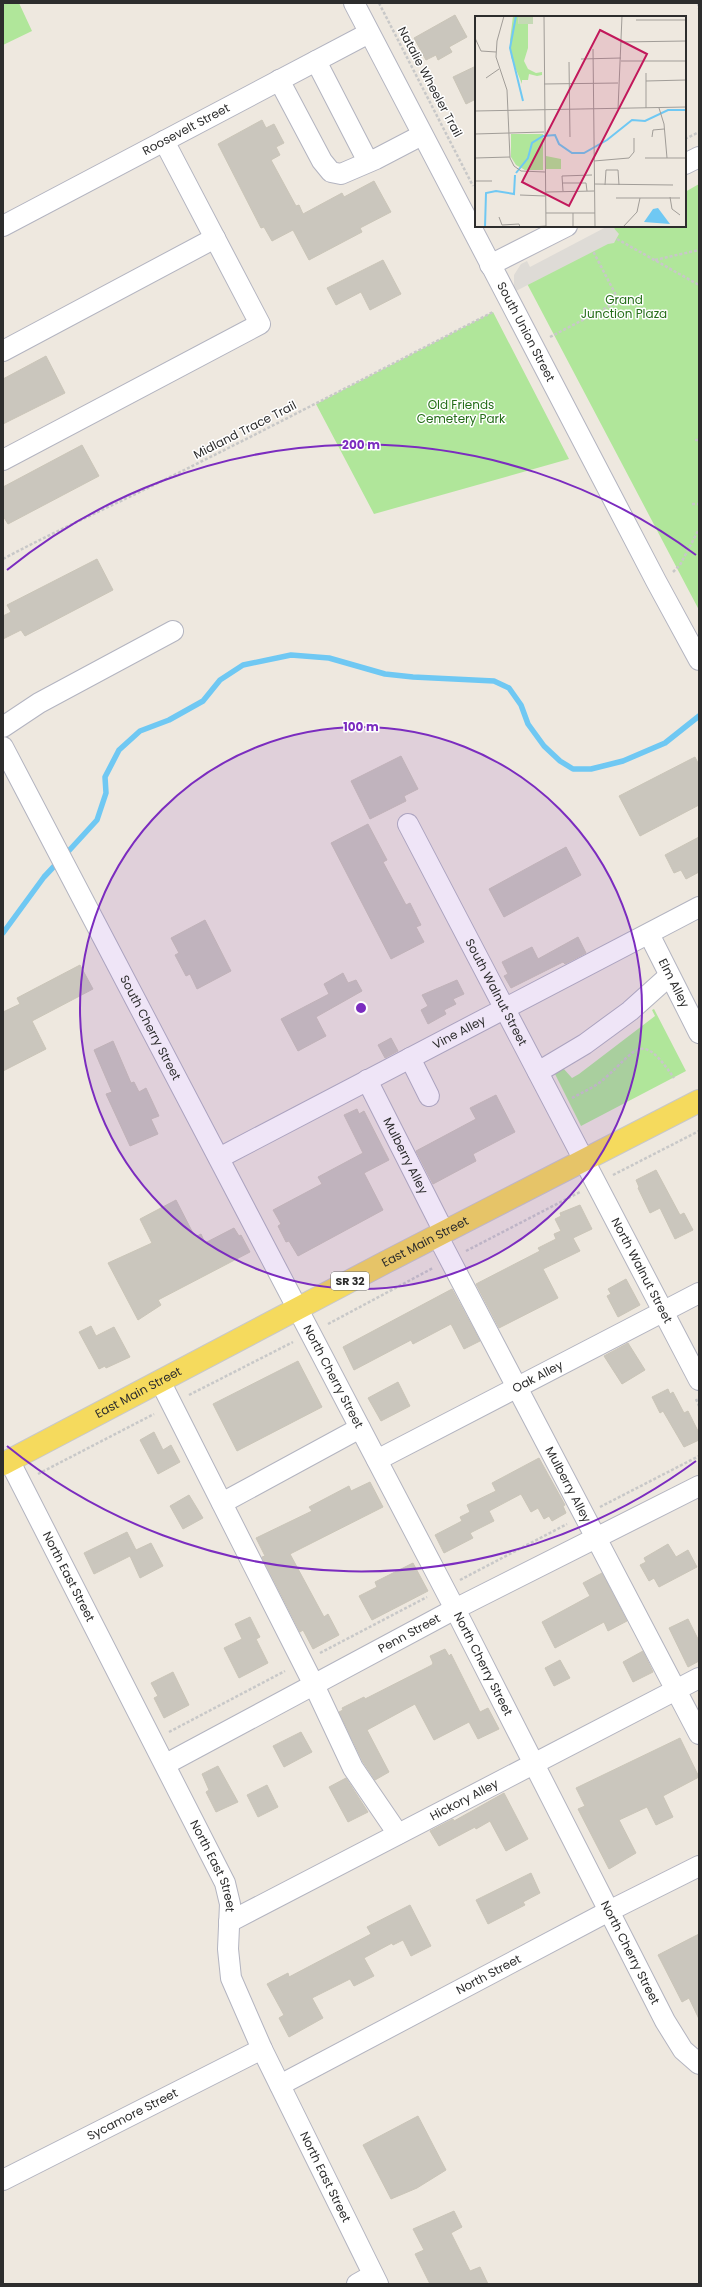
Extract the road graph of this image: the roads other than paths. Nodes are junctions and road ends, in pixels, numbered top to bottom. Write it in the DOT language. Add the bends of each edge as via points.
graph roads {
  1 [pos="354,3"];
  2 [pos="369,33"];
  3 [pos="316,61"];
  4 [pos="279,80"];
  5 [pos="422,135"];
  6 [pos="164,141"];
  7 [pos="699,157"];
  8 [pos="371,160"];
  9 [pos="686,164"];
  10 [pos="3,226"];
  11 [pos="565,227"];
  12 [pos="215,238"];
  13 [pos="490,265"];
  14 [pos="3,351"];
  15 [pos="3,460"];
  16 [pos="173,631"];
  17 [pos="699,660"];
  18 [pos="3,727"];
  19 [pos="3,747"];
  20 [pos="408,824"];
  21 [pos="699,907"];
  22 [pos="648,934"];
  23 [pos="670,976"];
  24 [pos="504,1009"];
  25 [pos="699,1033"];
  26 [pos="410,1058"];
  27 [pos="538,1072"];
  28 [pos="367,1080"];
  29 [pos="429,1096"];
  30 [pos="699,1101"];
  31 [pos="219,1158"];
  32 [pos="584,1160"];
  33 [pos="440,1234"];
  34 [pos="699,1292"];
  35 [pos="298,1309"];
  36 [pos="663,1311"];
  37 [pos="699,1380"];
  38 [pos="160,1382"];
  39 [pos="517,1387"];
  40 [pos="360,1428"];
  41 [pos="377,1460"];
  42 [pos="6,1462"];
  43 [pos="699,1486"];
  44 [pos="222,1503"];
  45 [pos="596,1537"];
  46 [pos="454,1609"];
  47 [pos="699,1678"];
  48 [pos="314,1685"];
  49 [pos="677,1689"];
  50 [pos="699,1734"];
  51 [pos="533,1763"];
  52 [pos="166,1764"];
  53 [pos="398,1834"];
  54 [pos="699,1866"];
  55 [pos="609,1911"];
  56 [pos="229,1922"];
  57 [pos="262,2049"];
  58 [pos="699,2064"];
  59 [pos="280,2085"];
  60 [pos="3,2180"];
  61 [pos="369,2281"];
  1 -- 2 [label="street, South Union Street"];
  2 -- 3 [label="street, Roosevelt Street"];
  2 -- 5 [label="street, South Union Street"];
  3 -- 4 [label="street, Roosevelt Street"];
  3 -- 8 [label="street" via="365,156"];
  4 -- 6 [label="street, Roosevelt Street"];
  4 -- 8 [label="street" via="322,161 331,172 341,174"];
  5 -- 8 [label="street" via="376,160"];
  5 -- 13 [label="street, South Union Street"];
  6 -- 10 [label="street, Roosevelt Street"];
  6 -- 12 [label="street"];
  7 -- 9 [label="street"];
  11 -- 13 [label="street"];
  12 -- 14 [label="street"];
  12 -- 15 [label="street" via="260,324"];
  13 -- 17 [label="street, South Union Street"];
  16 -- 18 [label="street" via="39,703"];
  19 -- 31 [label="street, South Cherry Street"];
  20 -- 24 [label="street, South Walnut Street"];
  21 -- 22 [label="street, Vine Alley"];
  22 -- 23 [label="street, Elm Alley"];
  22 -- 24 [label="street, Vine Alley"];
  23 -- 25 [label="street, Elm Alley"];
  23 -- 27 [label="street" via="630,1011 585,1044"];
  24 -- 26 [label="street, Vine Alley"];
  24 -- 27 [label="street, South Walnut Street"];
  26 -- 28 [label="street, Vine Alley"];
  26 -- 29 [label="street"];
  27 -- 32 [label="street, South Walnut Street"];
  28 -- 31 [label="street, Vine Alley"];
  28 -- 33 [label="street, Mulberry Alley"];
  30 -- 32 [label="main road, East Main Street / SR 32"];
  31 -- 35 [label="street, South Cherry Street"];
  32 -- 33 [label="main road, East Main Street / SR 32"];
  32 -- 36 [label="street, North Walnut Street"];
  33 -- 35 [label="main road, East Main Street / SR 32"];
  33 -- 39 [label="street, Mulberry Alley" via="450,1260"];
  34 -- 36 [label="street, Oak Alley"];
  35 -- 38 [label="main road, East Main Street / SR 32"];
  35 -- 40 [label="street, North Cherry Street"];
  36 -- 37 [label="street, North Walnut Street"];
  36 -- 39 [label="street, Oak Alley"];
  38 -- 42 [label="main road, East Main Street / SR 32"];
  38 -- 44 [label="street"];
  39 -- 41 [label="street, Oak Alley"];
  39 -- 45 [label="street, Mulberry Alley"];
  40 -- 41 [label="street, North Cherry Street"];
  40 -- 44 [label="street"];
  41 -- 46 [label="street, North Cherry Street"];
  42 -- 52 [label="street, North East Street"];
  43 -- 45 [label="street, Penn Street"];
  44 -- 48 [label="street"];
  45 -- 46 [label="street, Penn Street"];
  45 -- 49 [label="street, Mulberry Alley"];
  46 -- 48 [label="street, Penn Street"];
  46 -- 51 [label="street, North Cherry Street"];
  47 -- 49 [label="street, Hickory Alley"];
  48 -- 52 [label="street, Penn Street"];
  48 -- 53 [label="street" via="353,1768"];
  49 -- 50 [label="street, Mulberry Alley"];
  49 -- 51 [label="street, Hickory Alley"];
  51 -- 53 [label="street, Hickory Alley"];
  51 -- 55 [label="street, North Cherry Street"];
  52 -- 56 [label="street, North East Street" via="230,1895"];
  53 -- 56 [label="street, Hickory Alley"];
  54 -- 55 [label="street, North Street"];
  55 -- 58 [label="street, North Cherry Street" via="665,2021 683,2050"];
  55 -- 59 [label="street, North Street"];
  56 -- 57 [label="street, North East Street" via="231,1978"];
  57 -- 59 [label="street, North East Street"];
  57 -- 60 [label="street, Sycamore Street"];
  59 -- 61 [label="street, North East Street"];
}
